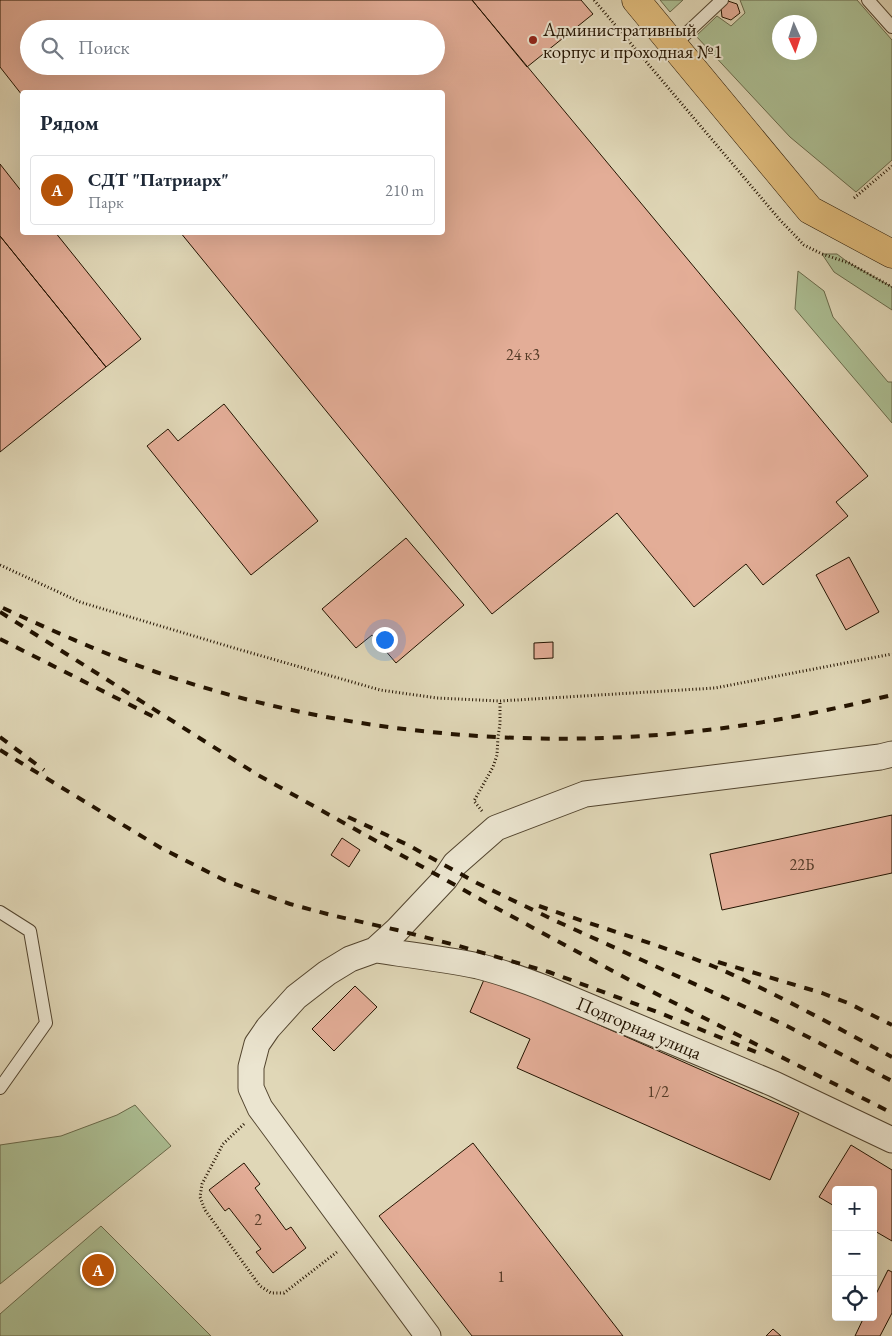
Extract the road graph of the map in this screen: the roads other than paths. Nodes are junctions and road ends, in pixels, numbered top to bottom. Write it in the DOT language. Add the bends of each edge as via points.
graph roads {
  1 [pos="636,0"];
  2 [pos="722,0"];
  3 [pos="868,0"];
  4 [pos="892,28"];
  5 [pos="673,46"];
  6 [pos="892,254"];
  7 [pos="892,754"];
  8 [pos="0,912"];
  9 [pos="375,950"];
  10 [pos="0,1088"];
  11 [pos="892,1140"];
  12 [pos="428,1336"];
  1 -- 5 [label="main road"];
  2 -- 5 [label="lane"];
  3 -- 4 [label="lane"];
  5 -- 6 [label="main road" via="810,210"];
  7 -- 9 [label="street" via="585,794 496,828 455,864 445,879"];
  8 -- 10 [label="lane" via="30,931 46,1023"];
  9 -- 11 [label="street, Подгорная улица" via="451,961 514,976 774,1084"];
  9 -- 12 [label="street" via="350,959 327,973 296,997 268,1028 257,1044 251,1067 251,1088 260,1108"];
}
